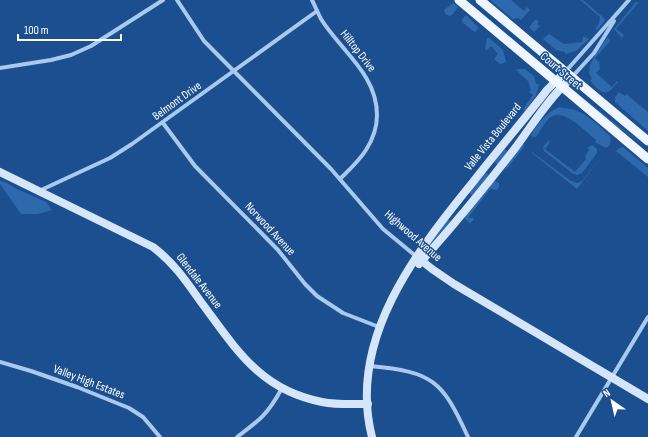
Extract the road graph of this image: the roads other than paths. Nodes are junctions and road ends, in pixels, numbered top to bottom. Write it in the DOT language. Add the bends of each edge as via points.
graph roads {
  1 [pos="163,0"];
  2 [pos="177,0"];
  3 [pos="312,0"];
  4 [pos="459,0"];
  5 [pos="480,0"];
  6 [pos="629,0"];
  7 [pos="623,8"];
  8 [pos="317,11"];
  9 [pos="0,68"];
  10 [pos="234,71"];
  11 [pos="564,79"];
  12 [pos="163,123"];
  13 [pos="648,141"];
  14 [pos="648,159"];
  15 [pos="0,172"];
  16 [pos="340,179"];
  17 [pos="38,191"];
  18 [pos="419,259"];
  19 [pos="648,317"];
  20 [pos="379,326"];
  21 [pos="0,362"];
  22 [pos="370,366"];
  23 [pos="612,378"];
  24 [pos="282,388"];
  25 [pos="648,399"];
  26 [pos="368,404"];
  27 [pos="160,437"];
  28 [pos="237,437"];
  29 [pos="372,437"];
  30 [pos="468,437"];
  31 [pos="576,437"];
  1 -- 9 [label="street" via="91,46 71,55"];
  2 -- 10 [label="street, Highwood Avenue" via="201,37"];
  3 -- 8 [label="street, Hilltop Drive"];
  4 -- 11 [label="main road, Court Street"];
  5 -- 11 [label="main road, Court Street"];
  6 -- 7 [label="street, Valle Vista Boulevard"];
  7 -- 11 [label="street, Valle Vista Boulevard"];
  7 -- 11 [label="street, Valle Vista Boulevard" via="594,53"];
  8 -- 10 [label="street, Belmont Drive"];
  8 -- 16 [label="street, Hilltop Drive" via="368,80 377,108 371,141 362,156"];
  10 -- 12 [label="street, Belmont Drive"];
  10 -- 16 [label="street, Highwood Avenue"];
  11 -- 13 [label="main road, Court Street"];
  11 -- 14 [label="main road, Court Street"];
  11 -- 18 [label="street, Valle Vista Boulevard" via="458,220"];
  11 -- 18 [label="street, Valle Vista Boulevard" via="448,212"];
  12 -- 17 [label="street, Belmont Drive" via="110,158"];
  12 -- 20 [label="street, Norwood Avenue" via="195,166 278,250 317,296 343,313"];
  15 -- 17 [label="street, Glendale Avenue"];
  16 -- 18 [label="street, Highwood Avenue" via="383,229"];
  17 -- 24 [label="street, Glendale Avenue" via="142,241 166,258 180,272 241,356 264,377"];
  18 -- 20 [label="street, Valle Vista Boulevard" via="395,292"];
  18 -- 23 [label="street, Highwood Avenue" via="454,284"];
  19 -- 23 [label="street"];
  20 -- 22 [label="street, Valle Vista Boulevard"];
  21 -- 27 [label="street, Valley High Estates" via="31,370 129,408 143,417"];
  22 -- 26 [label="street, Valle Vista Boulevard"];
  22 -- 30 [label="street" via="404,370 425,377 438,385 453,405"];
  23 -- 25 [label="street, Highwood Avenue"];
  23 -- 31 [label="street"];
  24 -- 26 [label="street, Glendale Avenue" via="322,402"];
  24 -- 28 [label="street" via="265,416"];
  26 -- 29 [label="street, Valle Vista Boulevard"];
}
